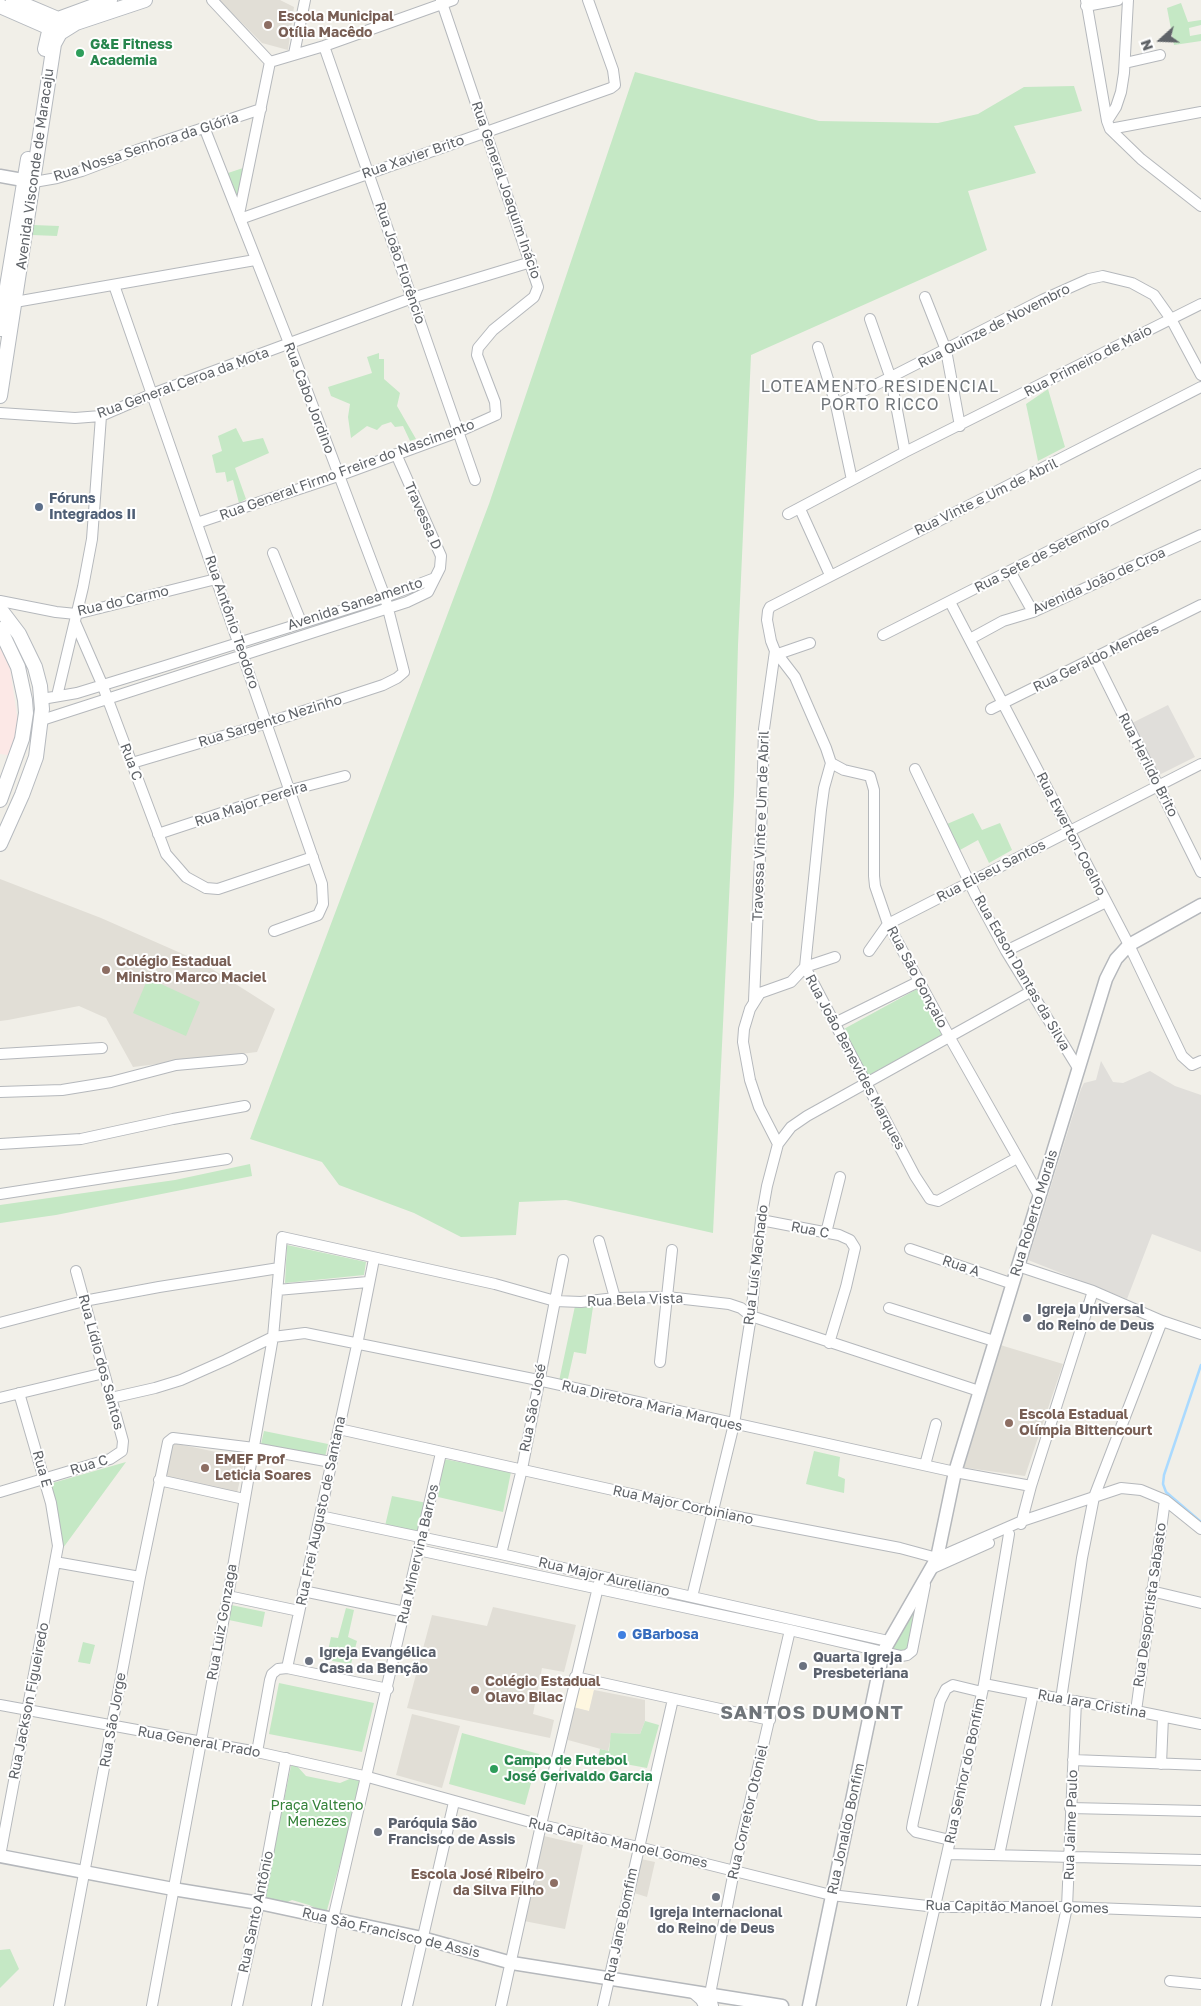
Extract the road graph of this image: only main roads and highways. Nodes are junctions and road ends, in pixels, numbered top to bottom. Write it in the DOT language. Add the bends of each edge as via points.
graph roads {
  1 [pos="13,0"];
  2 [pos="110,0"];
  3 [pos="145,0"];
  4 [pos="0,6"];
  5 [pos="59,27"];
  6 [pos="6,301"];
  7 [pos="0,329"];
  8 [pos="0,396"];
  9 [pos="0,609"];
  10 [pos="0,628"];
  11 [pos="0,800"];
  12 [pos="0,844"];
  1 -- 5 [label="main road"];
  2 -- 5 [label="main road"];
  3 -- 5 [label="main road"];
  4 -- 5 [label="main road"];
  5 -- 6 [label="main road, Avenida Visconde de Maracaju" via="44,51 29,181"];
  6 -- 7 [label="main road, Avenida Visconde de Maracaju"];
  6 -- 8 [label="main road, Avenida Visconde de Maracaju"];
  9 -- 12 [label="main road" via="29,652 42,699 39,743 30,776"];
  10 -- 11 [label="main road" via="18,667 26,713 22,739"];
}
